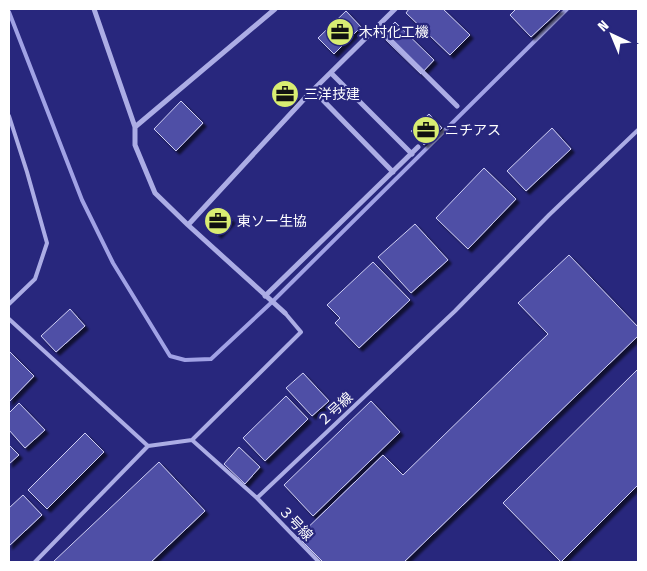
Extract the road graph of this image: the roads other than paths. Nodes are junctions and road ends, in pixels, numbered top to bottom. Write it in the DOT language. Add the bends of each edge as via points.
graph roads {
  1 [pos="94,9"];
  2 [pos="275,9"];
  3 [pos="395,9"];
  4 [pos="377,27"];
  5 [pos="330,73"];
  6 [pos="313,90"];
  7 [pos="457,106"];
  8 [pos="9,116"];
  9 [pos="135,127"];
  10 [pos="638,130"];
  11 [pos="418,147"];
  12 [pos="412,154"];
  13 [pos="393,172"];
  14 [pos="188,225"];
  15 [pos="265,296"];
  16 [pos="9,304"];
  17 [pos="285,313"];
  18 [pos="9,319"];
  19 [pos="192,440"];
  20 [pos="148,446"];
  21 [pos="257,498"];
  22 [pos="35,562"];
  23 [pos="318,562"];
  1 -- 9 [label="street"];
  2 -- 9 [label="street"];
  3 -- 4 [label="street"];
  4 -- 5 [label="street"];
  4 -- 7 [label="street"];
  5 -- 6 [label="street"];
  5 -- 12 [label="street"];
  6 -- 13 [label="street"];
  6 -- 14 [label="street"];
  8 -- 16 [label="lane" via="47,243 35,279"];
  9 -- 14 [label="street" via="135,145 155,193"];
  10 -- 21 [label="lane, ２号線" via="455,311"];
  11 -- 12 [label="street"];
  12 -- 13 [label="street"];
  13 -- 15 [label="street"];
  14 -- 15 [label="street"];
  15 -- 17 [label="street"];
  17 -- 19 [label="lane" via="301,332"];
  18 -- 20 [label="lane"];
  19 -- 20 [label="lane"];
  19 -- 21 [label="lane"];
  20 -- 22 [label="lane"];
  21 -- 23 [label="lane, ３号線"];
}
